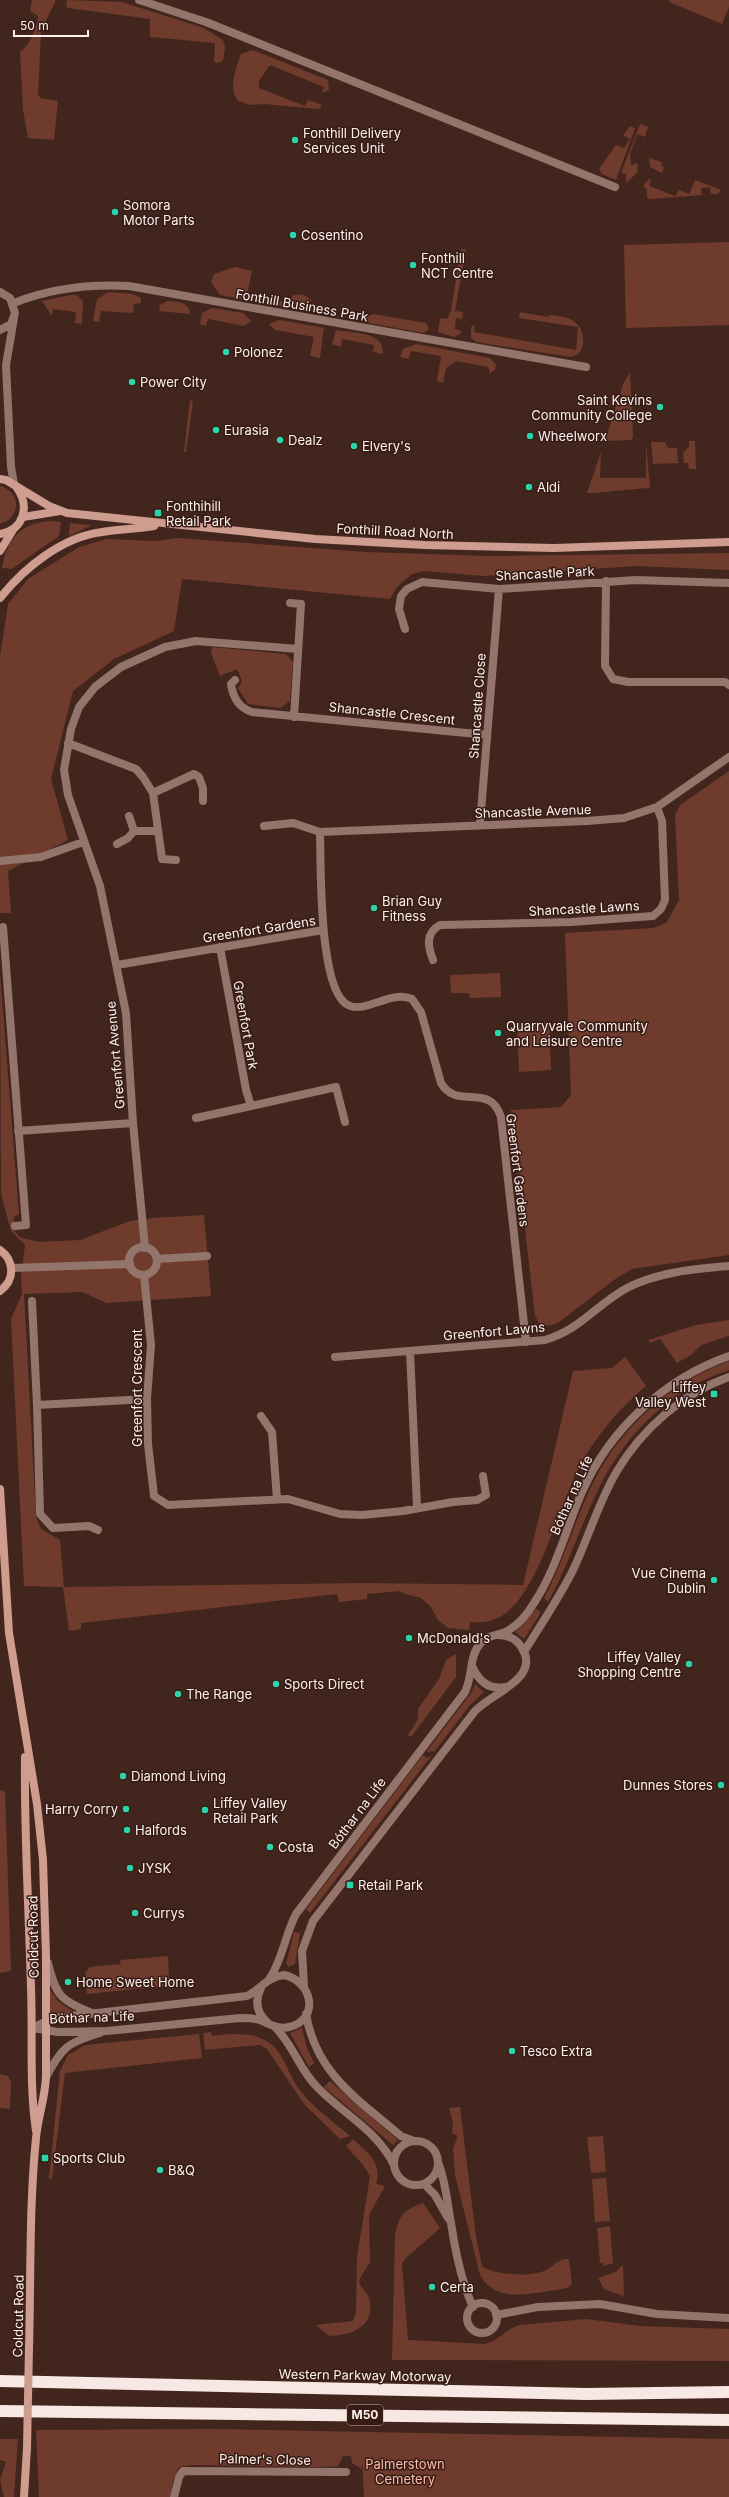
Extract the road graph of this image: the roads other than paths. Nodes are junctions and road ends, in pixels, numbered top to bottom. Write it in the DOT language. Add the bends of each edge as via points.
graph roads {
  1 [pos="139,0"];
  2 [pos="615,187"];
  3 [pos="0,292"];
  4 [pos="14,303"];
  5 [pos="14,318"];
  6 [pos="0,330"];
  7 [pos="586,368"];
  8 [pos="0,479"];
  9 [pos="16,486"];
  10 [pos="60,511"];
  11 [pos="23,517"];
  12 [pos="165,524"];
  13 [pos="15,528"];
  14 [pos="0,534"];
  15 [pos="729,542"];
  16 [pos="0,551"];
  17 [pos="606,581"];
  18 [pos="729,582"];
  19 [pos="499,589"];
  20 [pos="0,598"];
  21 [pos="290,603"];
  22 [pos="405,628"];
  23 [pos="298,649"];
  24 [pos="235,680"];
  25 [pos="729,685"];
  26 [pos="294,717"];
  27 [pos="487,735"];
  28 [pos="68,743"];
  29 [pos="729,757"];
  30 [pos="153,793"];
  31 [pos="203,801"];
  32 [pos="657,807"];
  33 [pos="129,816"];
  34 [pos="480,824"];
  35 [pos="264,826"];
  36 [pos="134,831"];
  37 [pos="158,831"];
  38 [pos="320,832"];
  39 [pos="83,842"];
  40 [pos="117,844"];
  41 [pos="176,860"];
  42 [pos="0,861"];
  43 [pos="3,927"];
  44 [pos="323,930"];
  45 [pos="220,948"];
  46 [pos="433,960"];
  47 [pos="117,965"];
  48 [pos="251,1106"];
  49 [pos="196,1118"];
  50 [pos="345,1122"];
  51 [pos="133,1123"];
  52 [pos="18,1131"];
  53 [pos="15,1226"];
  54 [pos="1,1248"];
  55 [pos="145,1248"];
  56 [pos="207,1256"];
  57 [pos="157,1259"];
  58 [pos="130,1264"];
  59 [pos="729,1266"];
  60 [pos="12,1268"];
  61 [pos="144,1275"];
  62 [pos="0,1291"];
  63 [pos="32,1301"];
  64 [pos="526,1342"];
  65 [pos="410,1351"];
  66 [pos="729,1356"];
  67 [pos="335,1357"];
  68 [pos="729,1377"];
  69 [pos="147,1399"];
  70 [pos="37,1405"];
  71 [pos="261,1416"];
  72 [pos="483,1476"];
  73 [pos="0,1489"];
  74 [pos="277,1499"];
  75 [pos="417,1507"];
  76 [pos="98,1530"];
  77 [pos="496,1635"];
  78 [pos="524,1652"];
  79 [pos="473,1668"];
  80 [pos="507,1687"];
  81 [pos="25,1738"];
  82 [pos="46,1956"];
  83 [pos="270,1978"];
  84 [pos="261,1986"];
  85 [pos="304,1986"];
  86 [pos="93,2013"];
  87 [pos="306,2014"];
  88 [pos="46,2020"];
  89 [pos="272,2025"];
  90 [pos="32,2028"];
  91 [pos="107,2031"];
  92 [pos="47,2032"];
  93 [pos="46,2077"];
  94 [pos="36,2136"];
  95 [pos="414,2141"];
  96 [pos="438,2162"];
  97 [pos="394,2165"];
  98 [pos="424,2184"];
  99 [pos="450,2223"];
  100 [pos="473,2306"];
  101 [pos="496,2315"];
  102 [pos="729,2318"];
  103 [pos="0,2381"];
  104 [pos="729,2388"];
  105 [pos="729,2392"];
  106 [pos="586,2394"];
  107 [pos="0,2411"];
  108 [pos="729,2420"];
  109 [pos="346,2472"];
  110 [pos="24,2497"];
  111 [pos="174,2497"];
  1 -- 2 [label="street" via="206,22"];
  3 -- 4 [label="street" via="6,294"];
  4 -- 5 [label="street"];
  4 -- 7 [label="street, Fonthill Business Park" via="59,289 129,286"];
  5 -- 6 [label="street" via="11,324"];
  5 -- 9 [label="street" via="6,365 11,467"];
  8 -- 9 [label="main road, Fonthill Road North"];
  9 -- 10 [label="main road, Fonthill Road North"];
  9 -- 11 [label="main road" via="24,503"];
  10 -- 11 [label="main road, Fonthill Road North"];
  10 -- 12 [label="main road, Fonthill Road North"];
  11 -- 13 [label="main road"];
  12 -- 15 [label="main road, Fonthill Road North" via="315,539 425,545 548,548"];
  12 -- 20 [label="main road" via="82,536 36,563 13,581"];
  13 -- 14 [label="main road"];
  13 -- 16 [label="main road"];
  17 -- 18 [label="street, Shancastle Park"];
  17 -- 19 [label="street, Shancastle Park"];
  17 -- 25 [label="street" via="605,666 613,679 628,682 725,682"];
  19 -- 22 [label="street, Shancastle Park" via="422,582 415,584 406,589 401,596 399,609"];
  19 -- 27 [label="street, Shancastle Close"];
  21 -- 23 [label="street" via="301,604"];
  23 -- 26 [label="street"];
  23 -- 28 [label="street, Greenfort Avenue" via="196,641 165,647 121,667 95,687 79,707"];
  24 -- 26 [label="street, Shancastle Crescent" via="231,684 232,690 242,709"];
  26 -- 27 [label="street, Shancastle Crescent"];
  27 -- 34 [label="street, Shancastle Close"];
  28 -- 30 [label="street" via="136,769"];
  28 -- 39 [label="street, Greenfort Avenue" via="64,770 68,795"];
  29 -- 32 [label="street, Shancastle Avenue"];
  30 -- 31 [label="street" via="194,774 199,777"];
  30 -- 37 [label="street"];
  32 -- 34 [label="street, Shancastle Avenue" via="624,818 588,822"];
  32 -- 46 [label="street, Shancastle Lawns" via="662,821 665,900 664,905 653,916 571,922 440,925 430,933"];
  33 -- 36 [label="street"];
  34 -- 38 [label="street, Shancastle Avenue"];
  35 -- 38 [label="street, Shancastle Avenue" via="293,823"];
  36 -- 37 [label="street"];
  36 -- 40 [label="street"];
  37 -- 41 [label="street" via="162,859"];
  38 -- 44 [label="street"];
  39 -- 42 [label="street" via="41,857"];
  39 -- 47 [label="street, Greenfort Avenue" via="100,886"];
  43 -- 52 [label="street"];
  44 -- 45 [label="street, Greenfort Gardens"];
  44 -- 64 [label="street, Greenfort Gardens" via="333,985 340,999 354,1007 400,996 412,999 421,1012 445,1090 454,1096 486,1098 498,1108"];
  45 -- 47 [label="street, Greenfort Gardens"];
  45 -- 48 [label="street, Greenfort Park"];
  47 -- 51 [label="street, Greenfort Avenue" via="126,1013"];
  48 -- 49 [label="street"];
  48 -- 50 [label="street" via="336,1087"];
  51 -- 52 [label="street"];
  51 -- 55 [label="street, Greenfort Avenue"];
  52 -- 53 [label="street" via="26,1225"];
  54 -- 60 [label="main road"];
  55 -- 57 [label="street" via="153,1251"];
  55 -- 58 [label="street" via="133,1252"];
  56 -- 57 [label="street"];
  57 -- 61 [label="street" via="155,1268"];
  58 -- 60 [label="street"];
  58 -- 61 [label="street" via="136,1273"];
  59 -- 64 [label="street, Greenfort Lawns" via="648,1279 627,1288 562,1335"];
  60 -- 62 [label="main road" via="10,1279"];
  61 -- 69 [label="street, Greenfort Crescent" via="151,1345"];
  63 -- 70 [label="street"];
  64 -- 65 [label="street, Greenfort Lawns"];
  65 -- 67 [label="street, Greenfort Lawns"];
  65 -- 75 [label="street"];
  66 -- 77 [label="street, Bóthar na Life" via="699,1368 672,1385 643,1407 615,1438 605,1450 582,1492 553,1566 534,1603 509,1630"];
  68 -- 78 [label="street" via="694,1394 671,1410 626,1457 608,1489 573,1570"];
  69 -- 70 [label="street"];
  69 -- 74 [label="street, Greenfort Crescent" via="148,1444 154,1496 168,1505"];
  70 -- 76 [label="street" via="40,1514 53,1528 89,1526"];
  71 -- 74 [label="street" via="272,1432"];
  72 -- 75 [label="street, Greenfort Crescent" via="486,1495 477,1500"];
  73 -- 81 [label="main road, Coldcut Road" via="9,1633"];
  74 -- 75 [label="street, Greenfort Crescent" via="288,1499 340,1514 362,1515"];
  77 -- 78 [label="street" via="513,1638"];
  77 -- 79 [label="street, Bóthar na Life" via="485,1639 476,1648"];
  78 -- 80 [label="street" via="526,1664 523,1673 517,1681"];
  79 -- 80 [label="street" via="486,1685"];
  79 -- 83 [label="street, Bóthar na Life" via="470,1683 462,1697 296,1914 282,1956"];
  80 -- 85 [label="street" via="475,1710 313,1921 302,1951"];
  81 -- 82 [label="main road, Coldcut Road" via="38,1811 43,1860"];
  81 -- 90 [label="main road, Coldcut Road" via="24,1802"];
  82 -- 86 [label="street" via="52,1982 60,1995 66,2002"];
  82 -- 88 [label="main road, Coldcut Road"];
  83 -- 84 [label="street, Bóthar na Life"];
  83 -- 85 [label="street" via="284,1975 292,1977"];
  84 -- 86 [label="street, Bóthar na Life" via="247,1996"];
  84 -- 89 [label="street" via="257,1998 258,2011"];
  85 -- 87 [label="street" via="309,2000"];
  86 -- 88 [label="street, Bóthar na Life"];
  87 -- 89 [label="street, Bóthar na Life" via="296,2024 282,2028"];
  87 -- 95 [label="street" via="309,2034 318,2055 334,2077 401,2136"];
  88 -- 90 [label="street, Bóthar na Life"];
  88 -- 92 [label="main road, Coldcut Road"];
  89 -- 91 [label="street, Bóthar na Life" via="255,2019 240,2018"];
  89 -- 97 [label="street" via="290,2042 314,2084 378,2140"];
  90 -- 92 [label="street, Bóthar na Life"];
  90 -- 94 [label="main road, Coldcut Road" via="30,2096"];
  91 -- 92 [label="street, Bóthar na Life"];
  91 -- 93 [label="street" via="76,2040 64,2048"];
  92 -- 93 [label="main road, Coldcut Road"];
  93 -- 94 [label="main road, Coldcut Road" via="45,2097"];
  94 -- 110 [label="main road, Coldcut Road, bridge"];
  95 -- 96 [label="street" via="422,2142 433,2149"];
  95 -- 97 [label="street" via="402,2146"];
  96 -- 98 [label="street" via="434,2176"];
  96 -- 99 [label="street" via="446,2189"];
  97 -- 98 [label="street" via="398,2175 407,2183"];
  98 -- 99 [label="street" via="435,2195"];
  99 -- 100 [label="street" via="465,2285"];
  100 -- 101 [label="street" via="486,2304"];
  100 -- 101 [label="street" via="467,2319 470,2327 478,2333 491,2330 496,2322"];
  101 -- 102 [label="street" via="538,2307 600,2304 657,2314"];
  103 -- 106 [label="highway, Western Parkway Motorway / M50"];
  104 -- 106 [label="highway"];
  105 -- 106 [label="highway, Western Parkway Motorway / M50"];
  107 -- 108 [label="highway, M50"];
  109 -- 111 [label="street, Palmer's Close" via="183,2471"];
}
